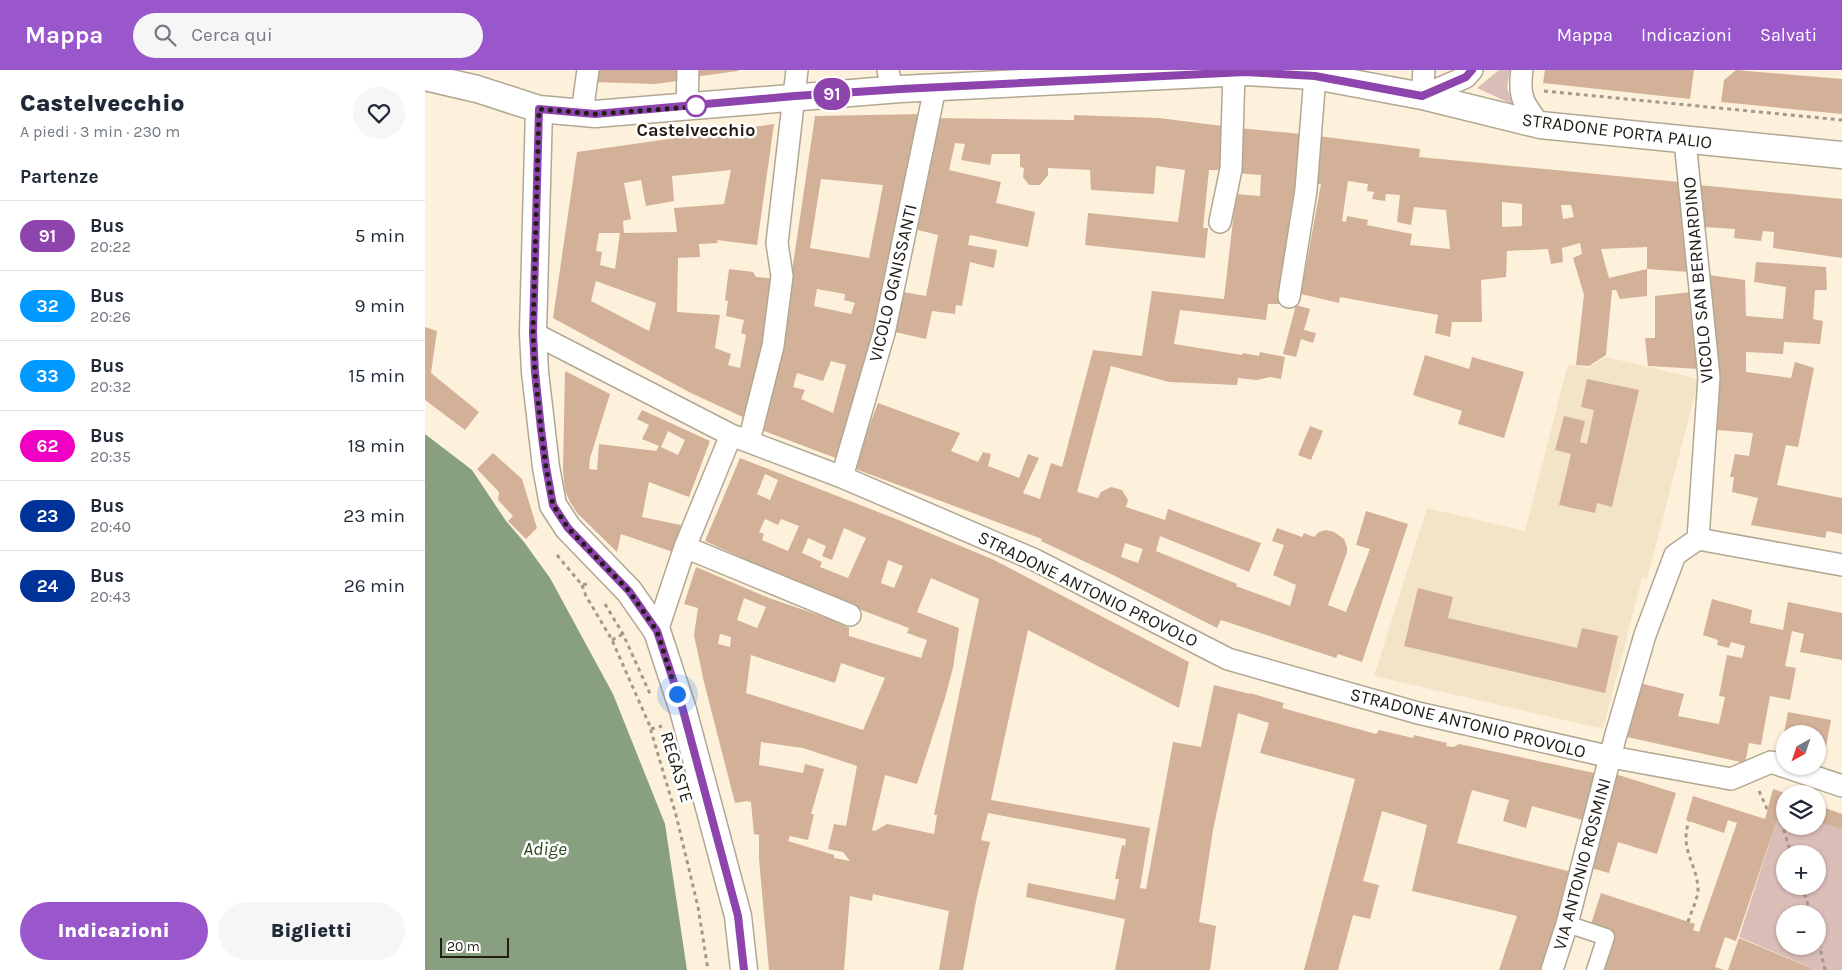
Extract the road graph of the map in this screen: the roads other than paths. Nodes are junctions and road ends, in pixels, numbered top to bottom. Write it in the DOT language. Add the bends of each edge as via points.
graph roads {
  1 [pos="588,70"];
  2 [pos="688,70"];
  3 [pos="797,70"];
  4 [pos="1424,70"];
  5 [pos="1472,70"];
  6 [pos="1522,70"];
  7 [pos="1244,71"];
  8 [pos="1315,76"];
  9 [pos="425,77"];
  10 [pos="1020,77"];
  11 [pos="890,80"];
  12 [pos="935,88"];
  13 [pos="795,96"];
  14 [pos="1422,96"];
  15 [pos="687,107"];
  16 [pos="539,109"];
  17 [pos="582,113"];
  18 [pos="1540,125"];
  19 [pos="1685,140"];
  20 [pos="1842,155"];
  21 [pos="1220,222"];
  22 [pos="1289,297"];
  23 [pos="533,333"];
  24 [pos="740,438"];
  25 [pos="842,477"];
  26 [pos="1698,539"];
  27 [pos="685,547"];
  28 [pos="1842,565"];
  29 [pos="850,615"];
  30 [pos="657,631"];
  31 [pos="1611,757"];
  32 [pos="1842,786"];
  33 [pos="1567,924"];
  34 [pos="744,970"];
  35 [pos="1552,970"];
  36 [pos="1595,970"];
  1 -- 17 [label="street"];
  2 -- 15 [label="street"];
  3 -- 13 [label="street"];
  4 -- 14 [label="street"];
  5 -- 14 [label="street" via="1466,77"];
  6 -- 18 [label="street" via="1520,84 1524,104"];
  7 -- 8 [label="street, STRADONE PORTA PALIO"];
  7 -- 10 [label="street, STRADONE PORTA PALIO"];
  7 -- 21 [label="street" via="1231,169"];
  8 -- 14 [label="street, STRADONE PORTA PALIO"];
  8 -- 22 [label="street" via="1306,190"];
  9 -- 16 [label="street, STRADONE PORTA PALIO"];
  10 -- 12 [label="street, STRADONE PORTA PALIO"];
  11 -- 12 [label="street, STRADONE PORTA PALIO"];
  11 -- 13 [label="street, STRADONE PORTA PALIO"];
  12 -- 25 [label="street, VICOLO OGNISSANTI" via="884,333"];
  13 -- 15 [label="street, STRADONE PORTA PALIO"];
  13 -- 24 [label="street" via="777,243 782,276 774,337"];
  14 -- 18 [label="street, STRADONE PORTA PALIO"];
  15 -- 17 [label="street, STRADONE PORTA PALIO"];
  16 -- 17 [label="street, STRADONE PORTA PALIO"];
  16 -- 23 [label="street"];
  18 -- 19 [label="street, STRADONE PORTA PALIO"];
  19 -- 20 [label="street, STRADONE PORTA PALIO"];
  19 -- 26 [label="street, VICOLO SAN BERNARDINO" via="1709,377"];
  23 -- 24 [label="street, STRADONE ANTONIO PROVOLO"];
  23 -- 30 [label="street" via="540,419 553,505 568,528 629,591"];
  24 -- 25 [label="street, STRADONE ANTONIO PROVOLO"];
  24 -- 27 [label="street"];
  25 -- 31 [label="street, STRADONE ANTONIO PROVOLO" via="1035,560 1229,659 1418,713"];
  26 -- 28 [label="street"];
  26 -- 31 [label="street" via="1675,555 1645,635"];
  27 -- 29 [label="street"];
  27 -- 30 [label="street"];
  30 -- 34 [label="street" via="683,710 738,916"];
  31 -- 32 [label="street, STRADONE ANTONIO PROVOLO" via="1731,779 1771,762"];
  31 -- 33 [label="street, VIA ANTONIO ROSMINI"];
  33 -- 35 [label="street, VIA ANTONIO ROSMINI"];
  33 -- 36 [label="street" via="1606,937"];
}
